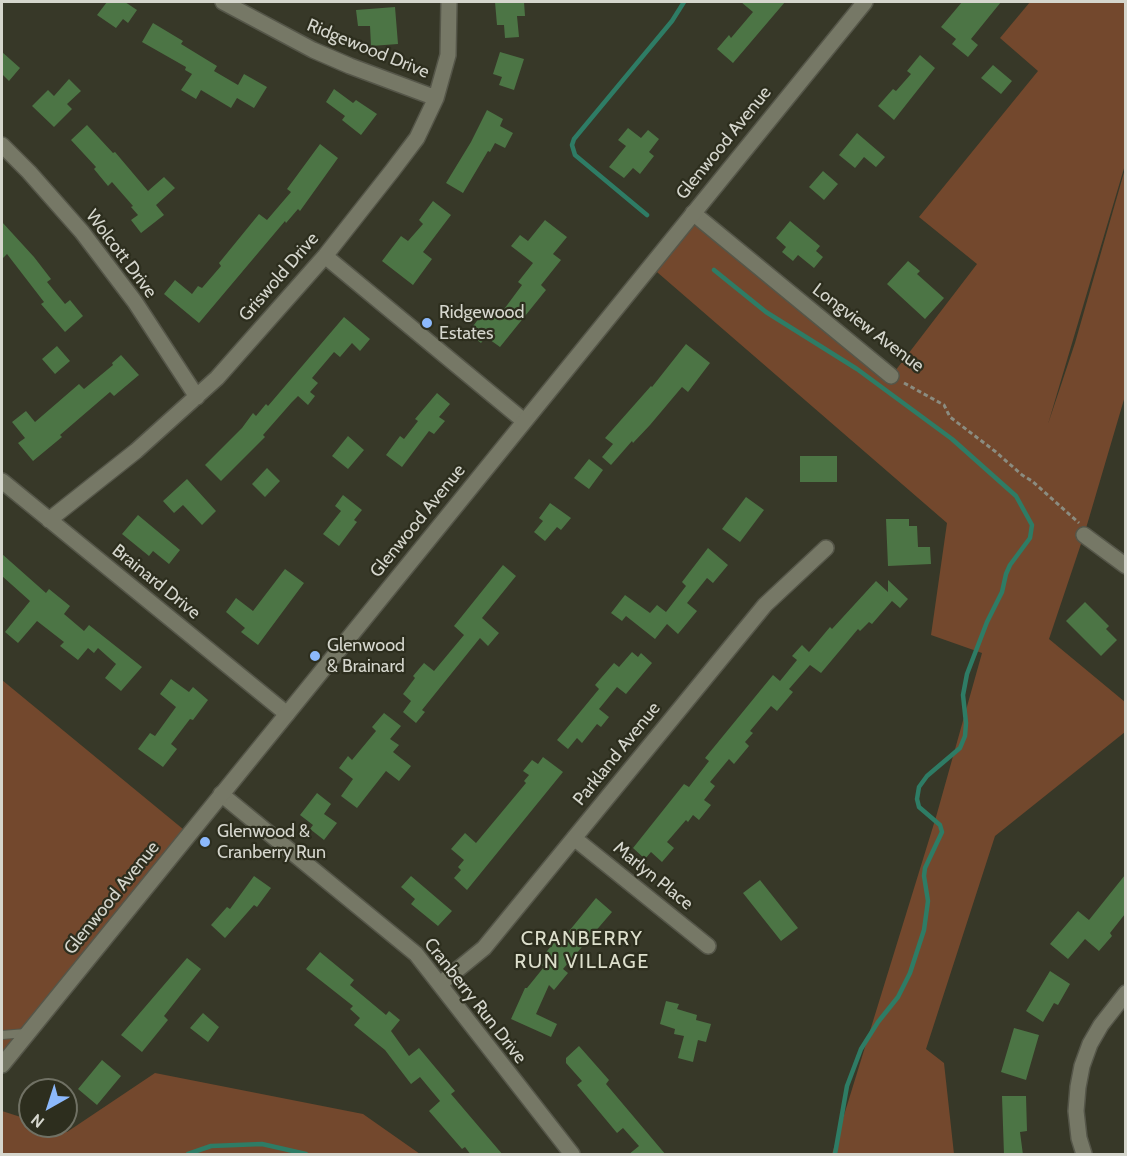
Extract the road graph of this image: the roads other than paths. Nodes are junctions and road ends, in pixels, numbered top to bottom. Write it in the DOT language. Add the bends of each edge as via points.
graph roads {
  1 [pos="223,2"];
  2 [pos="449,2"];
  3 [pos="865,2"];
  4 [pos="436,98"];
  5 [pos="2,145"];
  6 [pos="693,213"];
  7 [pos="325,256"];
  8 [pos="891,376"];
  9 [pos="197,397"];
  10 [pos="524,421"];
  11 [pos="2,481"];
  12 [pos="49,520"];
  13 [pos="1084,535"];
  14 [pos="826,548"];
  15 [pos="1125,566"];
  16 [pos="287,714"];
  17 [pos="221,794"];
  18 [pos="574,838"];
  19 [pos="708,946"];
  20 [pos="440,984"];
  21 [pos="1125,993"];
  22 [pos="27,1033"];
  23 [pos="2,1035"];
  24 [pos="2,1065"];
  25 [pos="572,1155"];
  26 [pos="1084,1155"];
  1 -- 4 [label="street, Ridgewood Drive" via="313,50"];
  2 -- 4 [label="street, Griswold Drive" via="447,55"];
  3 -- 6 [label="street, Glenwood Avenue"];
  4 -- 7 [label="street, Griswold Drive" via="417,138"];
  5 -- 9 [label="street, Wolcott Drive" via="82,232 135,302"];
  6 -- 8 [label="street, Longview Avenue"];
  6 -- 10 [label="street, Glenwood Avenue"];
  7 -- 9 [label="street, Griswold Drive"];
  7 -- 10 [label="street"];
  9 -- 12 [label="street, Griswold Drive"];
  10 -- 16 [label="street, Glenwood Avenue"];
  11 -- 12 [label="street, Brainard Drive"];
  12 -- 16 [label="street, Brainard Drive"];
  13 -- 15 [label="street"];
  14 -- 18 [label="street, Parkland Avenue" via="765,605"];
  16 -- 17 [label="street, Glenwood Avenue"];
  17 -- 20 [label="street, Cranberry Run Drive" via="407,946"];
  17 -- 22 [label="street, Glenwood Avenue"];
  18 -- 19 [label="street, Marlyn Place"];
  18 -- 20 [label="street, Parkland Avenue" via="484,948"];
  20 -- 25 [label="street, Cranberry Run Drive"];
  21 -- 26 [label="street" via="1101,1025 1082,1066 1076,1111"];
  22 -- 23 [label="lane"];
  22 -- 24 [label="street, Glenwood Avenue"];
}
